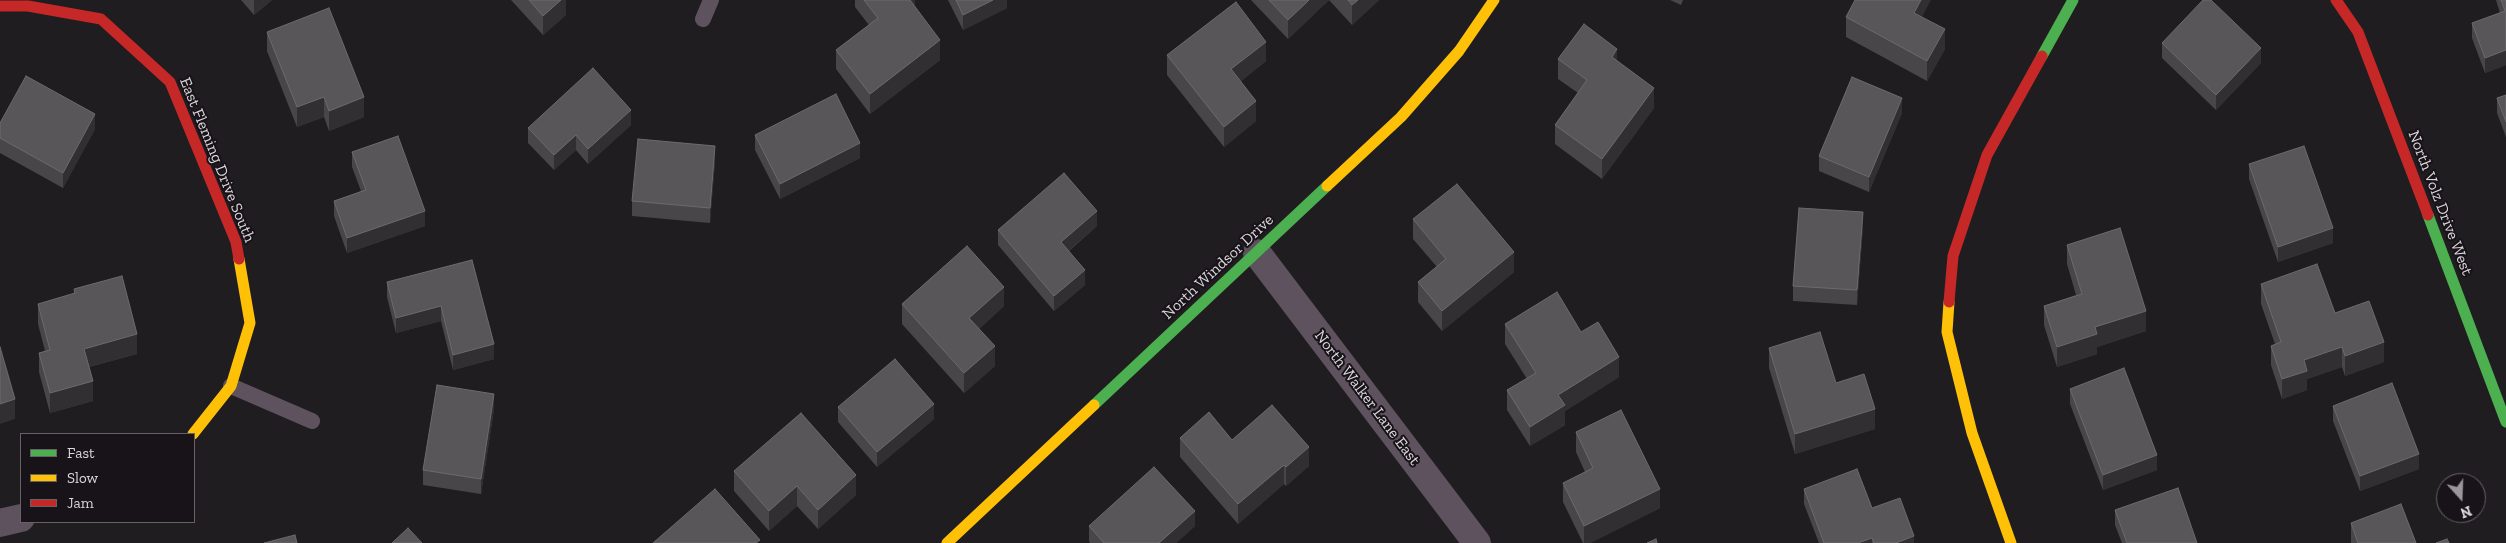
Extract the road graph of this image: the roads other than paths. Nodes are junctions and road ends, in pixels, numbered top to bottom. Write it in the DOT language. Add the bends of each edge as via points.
graph roads {
  1 [pos="711,0"];
  2 [pos="1494,0"];
  3 [pos="2073,0"];
  4 [pos="2336,0"];
  5 [pos="0,6"];
  6 [pos="703,19"];
  7 [pos="1257,253"];
  8 [pos="231,386"];
  9 [pos="312,421"];
  10 [pos="2506,422"];
  11 [pos="194,433"];
  12 [pos="20,518"];
  13 [pos="0,522"];
  14 [pos="947,543"];
  15 [pos="1477,543"];
  16 [pos="2010,543"];
  1 -- 6 [label="lane"];
  2 -- 7 [label="street, North Windsor Drive" via="1459,51 1401,117"];
  3 -- 16 [label="street" via="1987,155 1953,256 1947,332 1972,434"];
  4 -- 10 [label="street, North Volz Drive West" via="2358,32"];
  5 -- 8 [label="street, East Fleming Drive South" via="28,6 101,19 170,82 236,242 250,323"];
  7 -- 14 [label="street, North Windsor Drive"];
  7 -- 15 [label="street, North Walker Lane East"];
  8 -- 9 [label="lane"];
  8 -- 11 [label="street"];
  12 -- 13 [label="street"];
}
